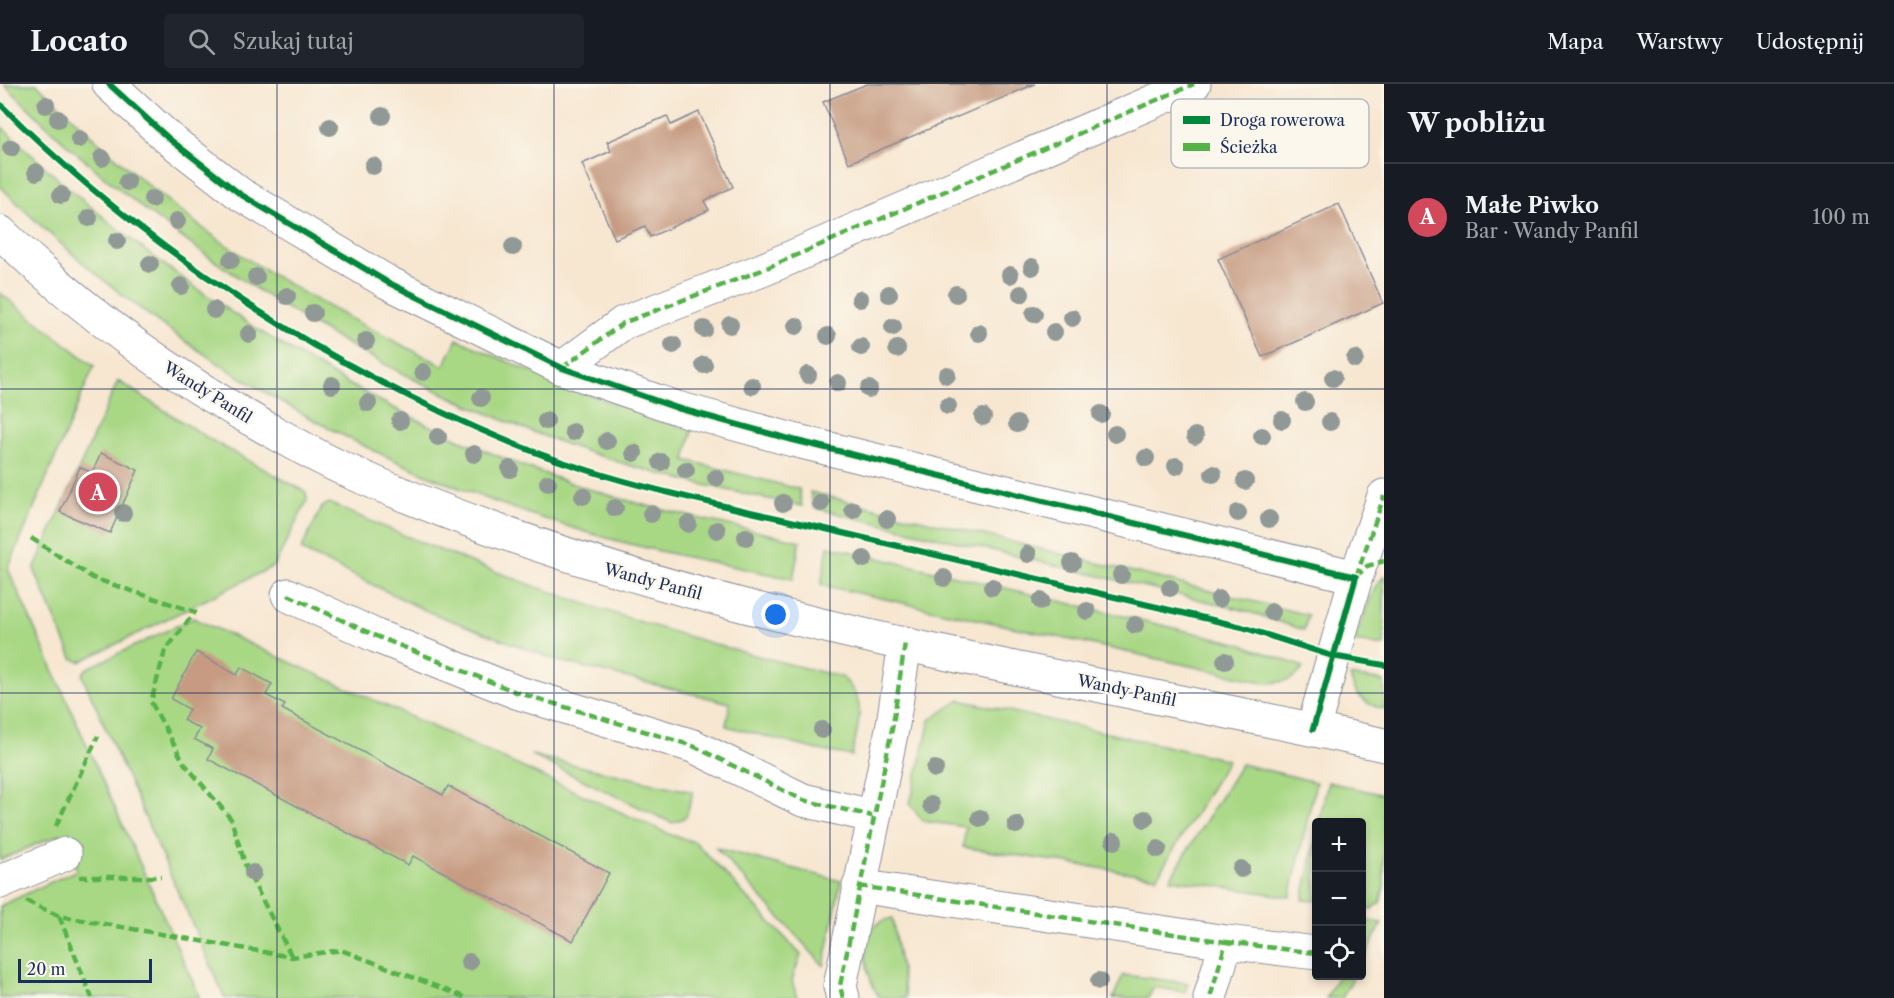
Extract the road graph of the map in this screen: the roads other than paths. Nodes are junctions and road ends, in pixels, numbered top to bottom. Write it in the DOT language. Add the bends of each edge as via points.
graph roads {
  1 [pos="109,84"];
  2 [pos="1194,84"];
  3 [pos="0,232"];
  4 [pos="562,368"];
  5 [pos="1384,496"];
  6 [pos="1384,561"];
  7 [pos="1356,577"];
  8 [pos="288,594"];
  9 [pos="904,643"];
  10 [pos="1313,729"];
  11 [pos="1384,745"];
  12 [pos="872,816"];
  13 [pos="65,854"];
  14 [pos="0,882"];
  15 [pos="859,886"];
  16 [pos="1226,942"];
  17 [pos="1312,952"];
  18 [pos="843,998"];
  19 [pos="1210,998"];
  1 -- 4 [label="street" via="168,138 240,194 387,282"];
  2 -- 4 [label="street" via="762,270 623,324"];
  3 -- 9 [label="street, Wandy Panfil" via="125,338 233,410 342,469 470,522 624,574"];
  4 -- 7 [label="street" via="677,408 793,440"];
  5 -- 7 [label="street"];
  6 -- 7 [label="street" via="1367,567"];
  7 -- 10 [label="street"];
  8 -- 12 [label="street" via="376,636 516,692 693,746 803,800"];
  9 -- 10 [label="street, Wandy Panfil"];
  9 -- 12 [label="street" via="893,724"];
  10 -- 11 [label="street, Wandy Panfil"];
  12 -- 15 [label="street"];
  13 -- 14 [label="street"];
  15 -- 16 [label="street"];
  15 -- 18 [label="street" via="840,986"];
  16 -- 17 [label="street"];
  16 -- 19 [label="street"];
}
